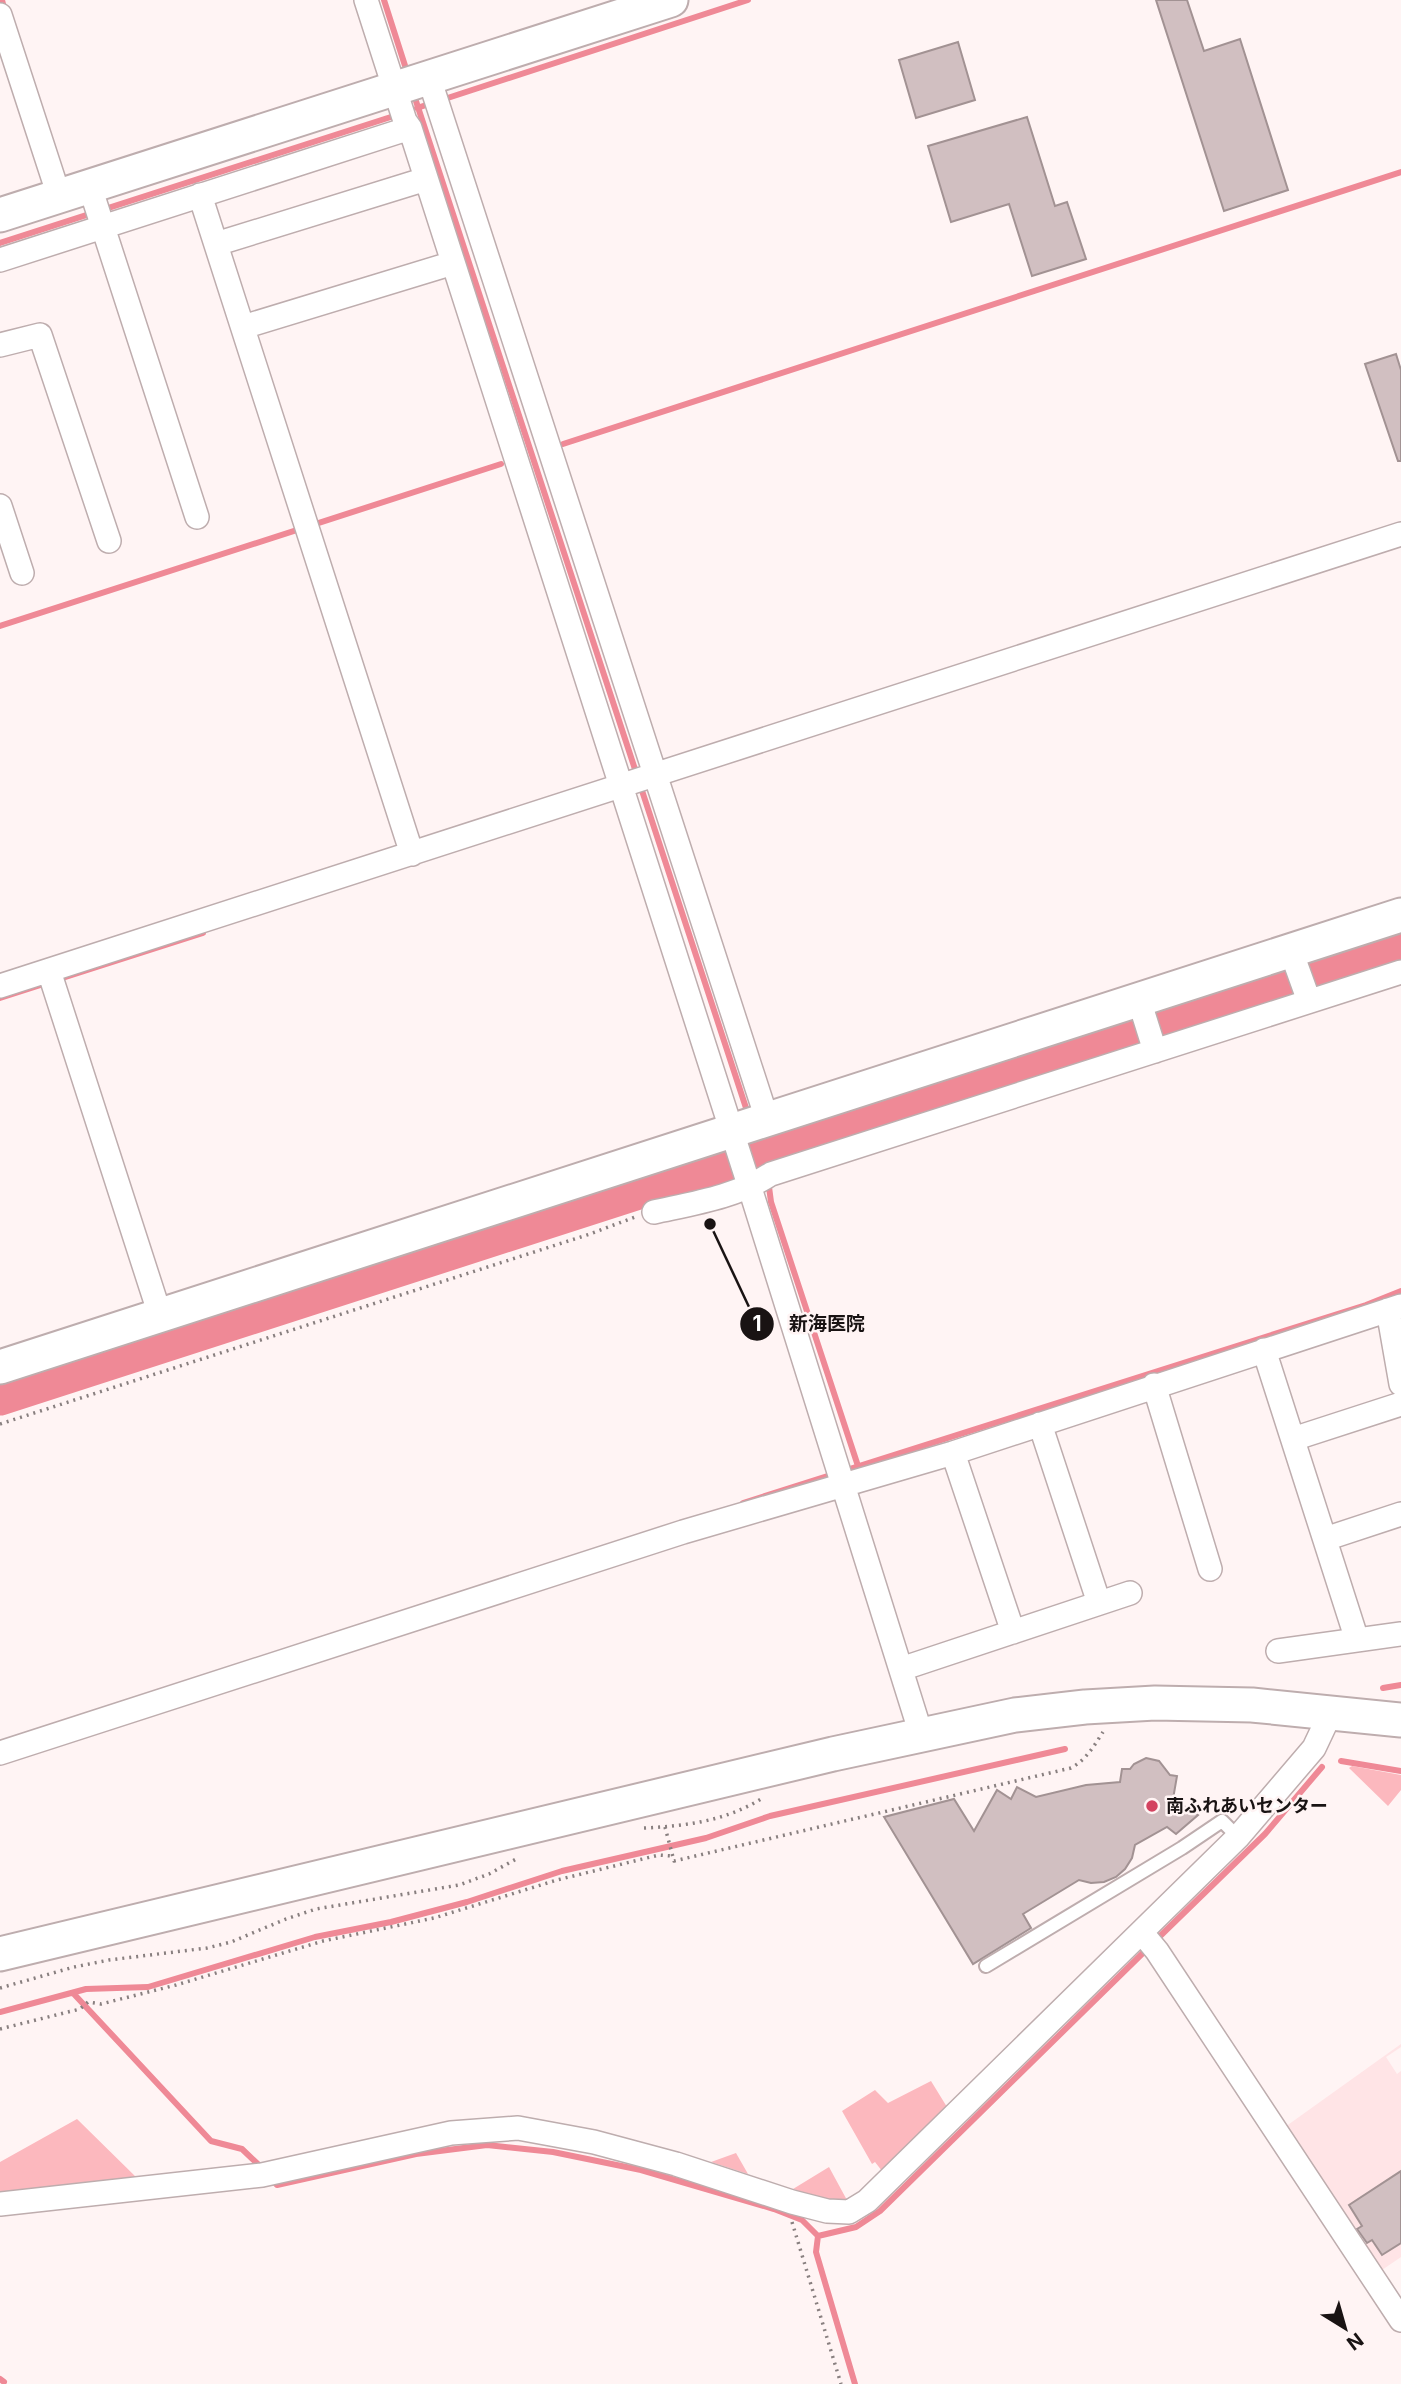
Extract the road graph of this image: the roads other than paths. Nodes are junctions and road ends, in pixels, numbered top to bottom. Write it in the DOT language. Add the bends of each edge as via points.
graph roads {
  1 [pos="366,0"];
  2 [pos="671,0"];
  3 [pos="0,15"];
  4 [pos="415,99"];
  5 [pos="426,179"];
  6 [pos="200,195"];
  7 [pos="89,207"];
  8 [pos="0,215"];
  9 [pos="216,244"];
  10 [pos="0,260"];
  11 [pos="453,263"];
  12 [pos="243,327"];
  13 [pos="0,345"];
  14 [pos="0,506"];
  15 [pos="197,517"];
  16 [pos="1401,534"];
  17 [pos="109,541"];
  18 [pos="22,573"];
  19 [pos="646,782"];
  20 [pos="412,854"];
  21 [pos="1401,915"];
  22 [pos="1294,959"];
  23 [pos="1401,972"];
  24 [pos="51,977"];
  25 [pos="0,986"];
  26 [pos="1308,998"];
  27 [pos="1141,1007"];
  28 [pos="1154,1046"];
  29 [pos="767,1119"];
  30 [pos="734,1138"];
  31 [pos="748,1182"];
  32 [pos="654,1212"];
  33 [pos="1395,1308"];
  34 [pos="160,1315"];
  35 [pos="1264,1350"];
  36 [pos="0,1367"];
  37 [pos="1401,1384"];
  38 [pos="1154,1385"];
  39 [pos="1401,1404"];
  40 [pos="1040,1424"];
  41 [pos="1293,1439"];
  42 [pos="953,1453"];
  43 [pos="841,1474"];
  44 [pos="1401,1514"];
  45 [pos="1325,1539"];
  46 [pos="1210,1569"];
  47 [pos="1130,1593"];
  48 [pos="1099,1603"];
  49 [pos="1013,1632"];
  50 [pos="1401,1634"];
  51 [pos="1357,1640"];
  52 [pos="1278,1651"];
  53 [pos="901,1669"];
  54 [pos="1331,1712"];
  55 [pos="1401,1720"];
  56 [pos="921,1734"];
  57 [pos="0,1753"];
  58 [pos="1238,1837"];
  59 [pos="1149,1941"];
  60 [pos="0,1954"];
  61 [pos="986,1966"];
  62 [pos="0,2204"];
  63 [pos="1401,2320"];
  1 -- 4 [label="street"];
  2 -- 4 [label="street"];
  3 -- 7 [label="street"];
  4 -- 5 [label="street"];
  4 -- 6 [label="street"];
  4 -- 7 [label="street"];
  4 -- 19 [label="street"];
  5 -- 9 [label="street"];
  5 -- 11 [label="street"];
  6 -- 7 [label="street"];
  6 -- 9 [label="street"];
  7 -- 8 [label="street"];
  7 -- 10 [label="street"];
  7 -- 15 [label="street"];
  9 -- 12 [label="street"];
  11 -- 12 [label="street"];
  11 -- 19 [label="street"];
  12 -- 20 [label="street"];
  13 -- 17 [label="street" via="40,335"];
  14 -- 18 [label="street"];
  16 -- 19 [label="street"];
  19 -- 20 [label="street"];
  19 -- 29 [label="street"];
  19 -- 30 [label="street"];
  20 -- 24 [label="street"];
  21 -- 22 [label="street"];
  22 -- 26 [label="street"];
  22 -- 27 [label="street"];
  23 -- 26 [label="street"];
  24 -- 25 [label="street"];
  24 -- 34 [label="street"];
  26 -- 28 [label="street"];
  27 -- 28 [label="street"];
  27 -- 29 [label="street"];
  28 -- 31 [label="street"];
  29 -- 30 [label="street"];
  30 -- 31 [label="street"];
  30 -- 34 [label="street"];
  31 -- 32 [label="street"];
  31 -- 43 [label="street"];
  33 -- 35 [label="street"];
  33 -- 37 [label="street"];
  34 -- 36 [label="street"];
  35 -- 38 [label="street"];
  35 -- 41 [label="street"];
  38 -- 40 [label="street"];
  38 -- 46 [label="street"];
  39 -- 41 [label="street"];
  40 -- 42 [label="street"];
  40 -- 48 [label="street"];
  41 -- 45 [label="street"];
  42 -- 43 [label="street"];
  42 -- 49 [label="street"];
  43 -- 53 [label="street"];
  43 -- 57 [label="street" via="658,1540"];
  44 -- 45 [label="street"];
  45 -- 51 [label="street"];
  47 -- 48 [label="street"];
  48 -- 49 [label="street"];
  49 -- 53 [label="street"];
  50 -- 51 [label="street"];
  51 -- 52 [label="street"];
  53 -- 56 [label="street"];
  54 -- 55 [label="street"];
  54 -- 56 [label="street" via="1155,1703 1015,1716"];
  54 -- 58 [label="street" via="1314,1748"];
  56 -- 60 [label="street"];
  58 -- 59 [label="street"];
  58 -- 61 [label="lane" via="1222,1821"];
  59 -- 62 [label="street" via="867,2201 849,2212 792,2202 594,2142 518,2128 451,2133 267,2174"];
  59 -- 63 [label="street"];
}
